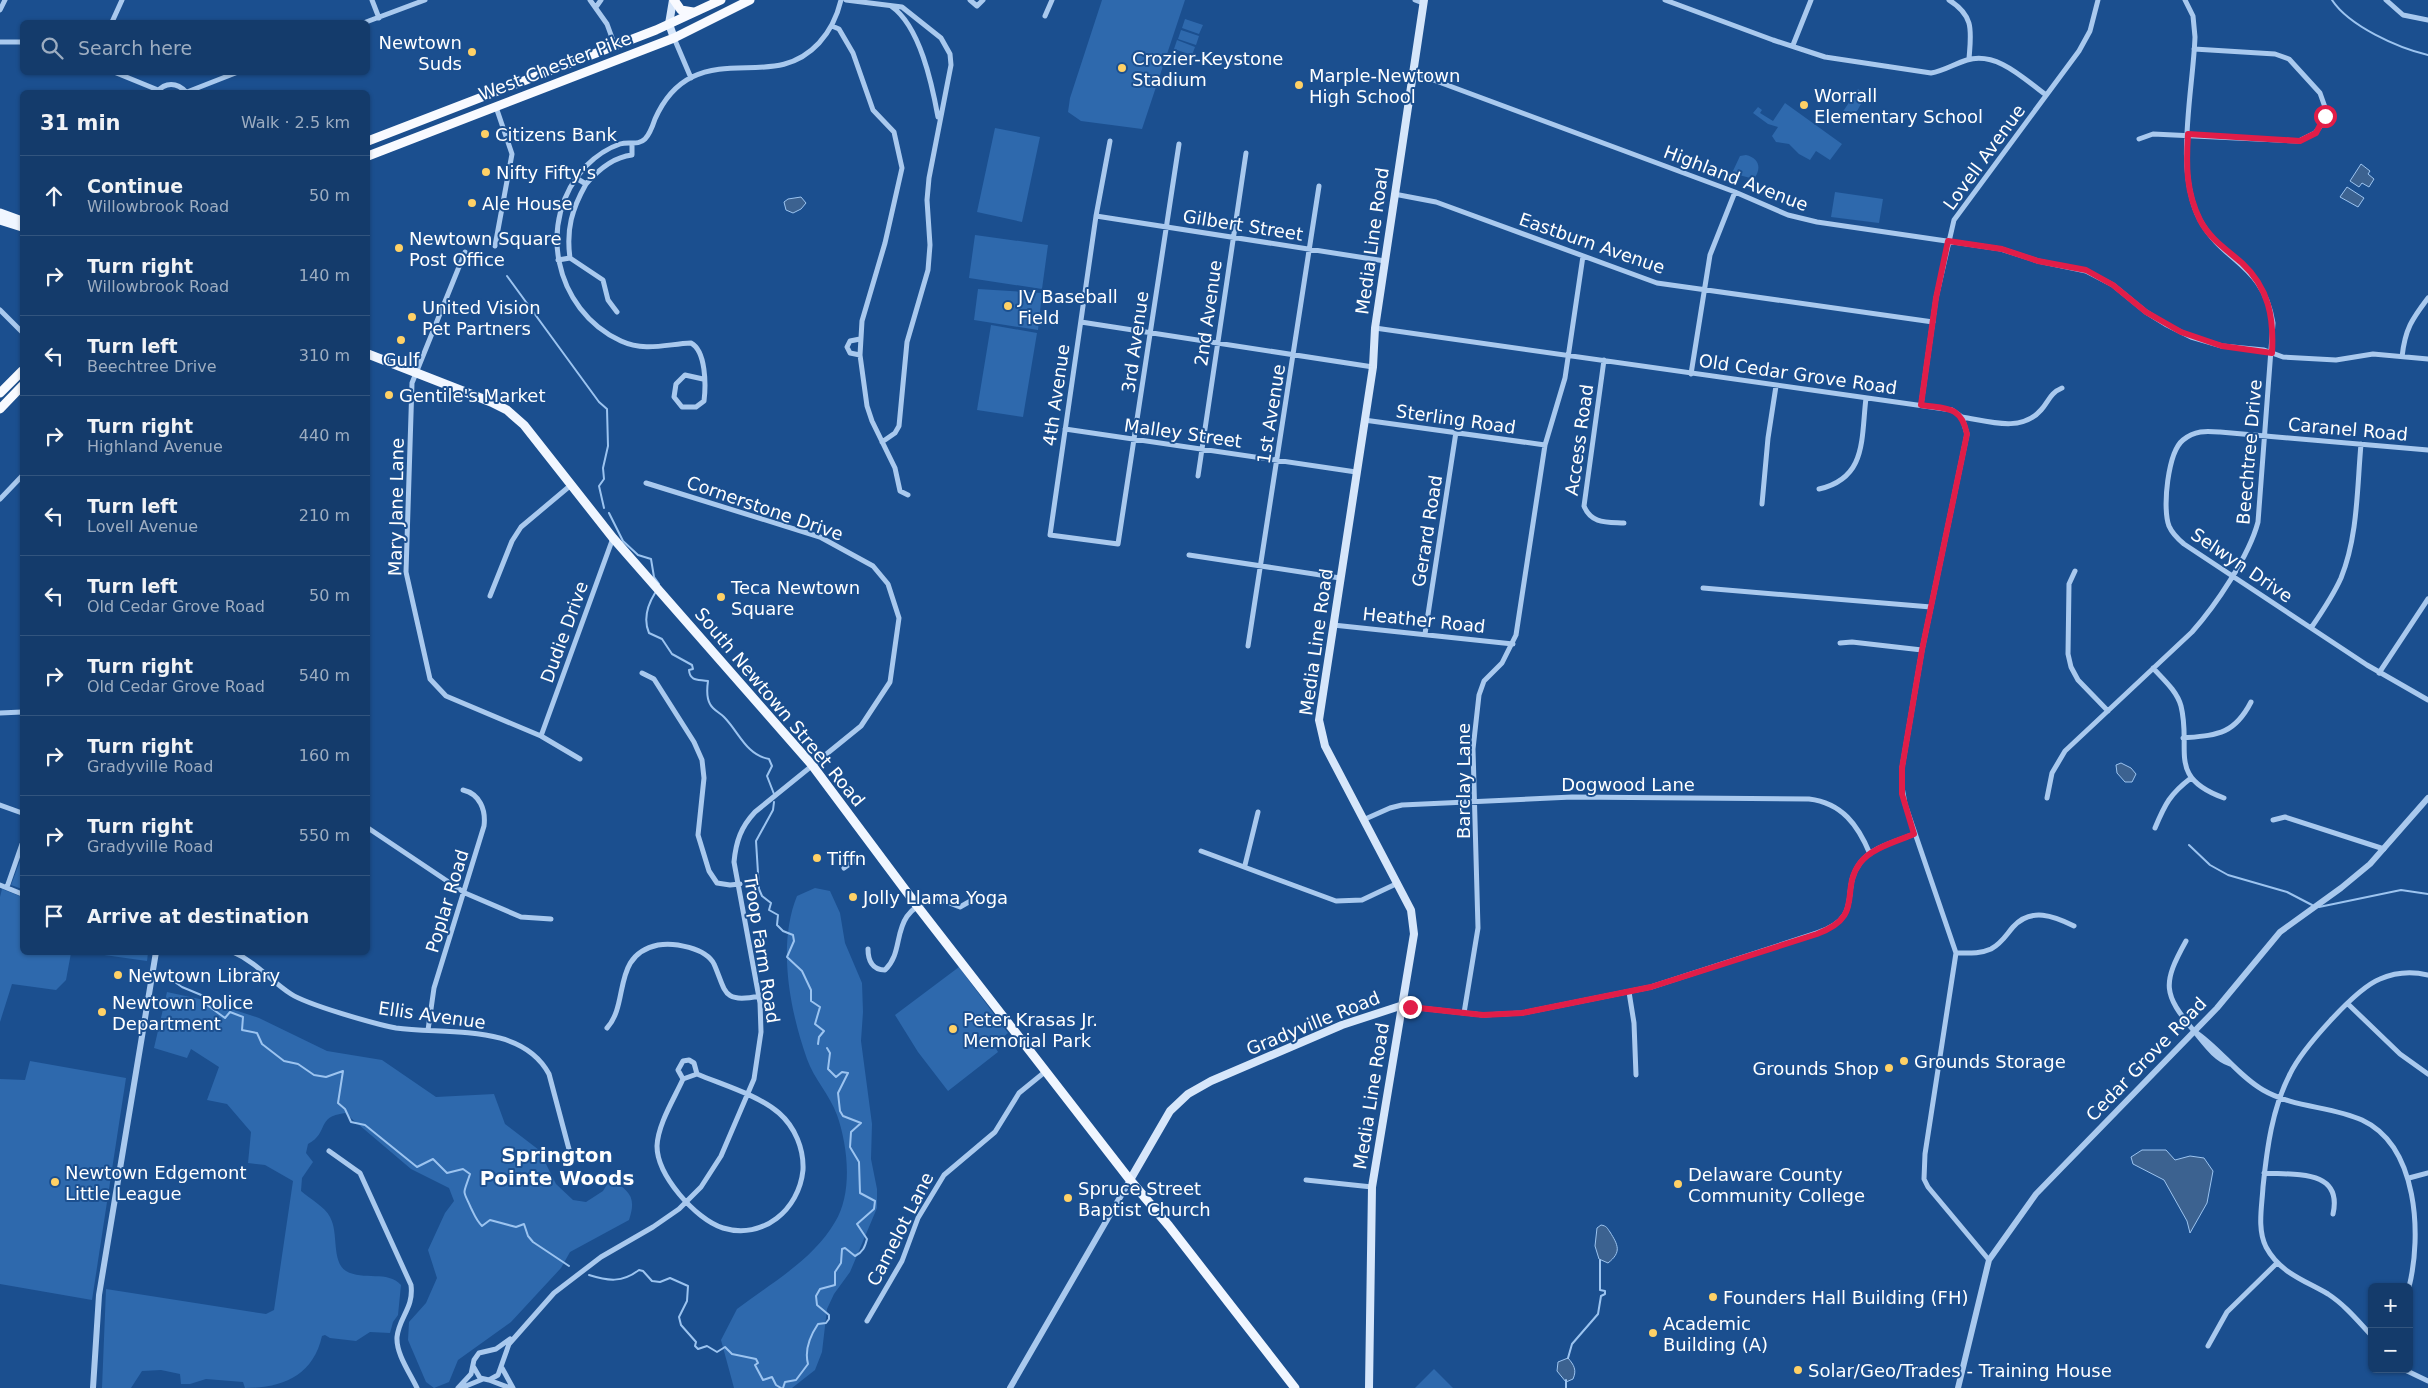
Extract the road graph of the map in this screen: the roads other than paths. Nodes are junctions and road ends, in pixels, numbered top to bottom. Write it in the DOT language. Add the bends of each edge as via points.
graph roads {
  1 [pos="5,0"];
  2 [pos="122,0"];
  3 [pos="372,0"];
  4 [pos="425,0"];
  5 [pos="590,0"];
  6 [pos="601,0"];
  7 [pos="673,0"];
  8 [pos="721,0"];
  9 [pos="750,0"];
  10 [pos="841,0"];
  11 [pos="846,0"];
  12 [pos="970,0"];
  13 [pos="983,0"];
  14 [pos="1052,0"];
  15 [pos="1665,0"];
  16 [pos="1811,0"];
  17 [pos="1949,0"];
  18 [pos="2098,0"];
  19 [pos="2184,0"];
  20 [pos="2386,0"];
  21 [pos="1421,1"];
  22 [pos="888,4"];
  23 [pos="596,7"];
  24 [pos="0,10"];
  25 [pos="696,12"];
  26 [pos="1045,16"];
  27 [pos="379,18"];
  28 [pos="113,20"];
  29 [pos="2428,20"];
  30 [pos="370,21"];
  31 [pos="669,24"];
  32 [pos="832,26"];
  33 [pos="674,38"];
  34 [pos="0,42"];
  35 [pos="20,42"];
  36 [pos="1793,45"];
  37 [pos="615,46"];
  38 [pos="2194,49"];
  39 [pos="1970,60"];
  40 [pos="1412,72"];
  41 [pos="121,75"];
  42 [pos="230,75"];
  43 [pos="691,78"];
  44 [pos="155,90"];
  45 [pos="159,90"];
  46 [pos="184,90"];
  47 [pos="191,90"];
  48 [pos="2046,95"];
  49 [pos="496,107"];
  50 [pos="939,120"];
  51 [pos="2188,134"];
  52 [pos="2139,139"];
  53 [pos="370,140"];
  54 [pos="1110,141"];
  55 [pos="632,143"];
  56 [pos="1179,144"];
  57 [pos="1246,153"];
  58 [pos="370,155"];
  59 [pos="576,178"];
  60 [pos="586,184"];
  61 [pos="1319,186"];
  62 [pos="1735,192"];
  63 [pos="1394,194"];
  64 [pos="1096,216"];
  65 [pos="0,219"];
  66 [pos="20,220"];
  67 [pos="1166,226"];
  68 [pos="20,227"];
  69 [pos="1233,236"];
  70 [pos="1948,241"];
  71 [pos="495,246"];
  72 [pos="1310,249"];
  73 [pos="465,252"];
  74 [pos="1583,256"];
  75 [pos="570,258"];
  76 [pos="558,260"];
  77 [pos="1385,261"];
  78 [pos="1703,290"];
  79 [pos="2428,298"];
  80 [pos="0,310"];
  81 [pos="616,312"];
  82 [pos="1081,322"];
  83 [pos="1933,322"];
  84 [pos="1375,328"];
  85 [pos="20,330"];
  86 [pos="1150,334"];
  87 [pos="860,339"];
  88 [pos="1218,343"];
  89 [pos="2272,353"];
  90 [pos="370,355"];
  91 [pos="860,355"];
  92 [pos="1294,355"];
  93 [pos="1568,356"];
  94 [pos="2402,357"];
  95 [pos="2428,359"];
  96 [pos="1604,360"];
  97 [pos="1372,368"];
  98 [pos="20,373"];
  99 [pos="416,373"];
  100 [pos="1691,374"];
  101 [pos="703,378"];
  102 [pos="1776,386"];
  103 [pos="20,388"];
  104 [pos="2062,388"];
  105 [pos="0,393"];
  106 [pos="1866,398"];
  107 [pos="1921,405"];
  108 [pos="0,408"];
  109 [pos="1962,417"];
  110 [pos="1364,420"];
  111 [pos="1065,429"];
  112 [pos="1456,432"];
  113 [pos="2266,435"];
  114 [pos="1134,440"];
  115 [pos="882,442"];
  116 [pos="2361,444"];
  117 [pos="1545,446"];
  118 [pos="1202,450"];
  119 [pos="2428,450"];
  120 [pos="1277,460"];
  121 [pos="1356,472"];
  122 [pos="1198,476"];
  123 [pos="20,478"];
  124 [pos="646,483"];
  125 [pos="572,484"];
  126 [pos="1819,489"];
  127 [pos="908,495"];
  128 [pos="0,499"];
  129 [pos="1762,504"];
  130 [pos="1624,523"];
  131 [pos="613,538"];
  132 [pos="1118,544"];
  133 [pos="1189,555"];
  134 [pos="1261,567"];
  135 [pos="2075,571"];
  136 [pos="2231,576"];
  137 [pos="1340,578"];
  138 [pos="1703,588"];
  139 [pos="490,596"];
  140 [pos="2428,599"];
  141 [pos="1931,607"];
  142 [pos="1333,625"];
  143 [pos="2311,628"];
  144 [pos="1425,634"];
  145 [pos="1840,643"];
  146 [pos="1513,644"];
  147 [pos="1248,646"];
  148 [pos="1922,650"];
  149 [pos="2153,668"];
  150 [pos="2380,672"];
  151 [pos="642,673"];
  152 [pos="2428,700"];
  153 [pos="2251,702"];
  154 [pos="2108,711"];
  155 [pos="20,712"];
  156 [pos="0,714"];
  157 [pos="541,736"];
  158 [pos="2183,738"];
  159 [pos="580,759"];
  160 [pos="812,765"];
  161 [pos="2191,778"];
  162 [pos="463,790"];
  163 [pos="2047,798"];
  164 [pos="2224,798"];
  165 [pos="2428,798"];
  166 [pos="1475,801"];
  167 [pos="0,804"];
  168 [pos="20,812"];
  169 [pos="1258,812"];
  170 [pos="1363,820"];
  171 [pos="2273,820"];
  172 [pos="2155,828"];
  173 [pos="370,829"];
  174 [pos="1914,834"];
  175 [pos="20,850"];
  176 [pos="2385,850"];
  177 [pos="1201,851"];
  178 [pos="1870,854"];
  179 [pos="858,858"];
  180 [pos="1245,865"];
  181 [pos="844,868"];
  182 [pos="1398,883"];
  183 [pos="740,884"];
  184 [pos="0,885"];
  185 [pos="7,887"];
  186 [pos="20,893"];
  187 [pos="465,893"];
  188 [pos="974,899"];
  189 [pos="918,907"];
  190 [pos="551,919"];
  191 [pos="2074,926"];
  192 [pos="2186,941"];
  193 [pos="868,949"];
  194 [pos="1956,953"];
  195 [pos="156,955"];
  196 [pos="239,955"];
  197 [pos="2428,975"];
  198 [pos="1629,992"];
  199 [pos="759,996"];
  200 [pos="2348,1004"];
  201 [pos="1400,1006"];
  202 [pos="1464,1013"];
  203 [pos="607,1028"];
  204 [pos="428,1030"];
  205 [pos="2194,1031"];
  206 [pos="1046,1071"];
  207 [pos="697,1074"];
  208 [pos="2428,1074"];
  209 [pos="1636,1075"];
  210 [pos="683,1079"];
  211 [pos="748,1096"];
  212 [pos="2280,1098"];
  213 [pos="329,1151"];
  214 [pos="570,1153"];
  215 [pos="2264,1173"];
  216 [pos="2428,1173"];
  217 [pos="2409,1178"];
  218 [pos="1130,1180"];
  219 [pos="1306,1180"];
  220 [pos="1372,1187"];
  221 [pos="687,1202"];
  222 [pos="2334,1214"];
  223 [pos="1989,1260"];
  224 [pos="2276,1263"];
  225 [pos="2410,1283"];
  226 [pos="867,1320"];
  227 [pos="2368,1332"];
  228 [pos="515,1336"];
  229 [pos="2208,1346"];
  230 [pos="490,1350"];
  231 [pos="502,1365"];
  232 [pos="473,1366"];
  233 [pos="2411,1373"];
  234 [pos="486,1379"];
  235 [pos="2428,1381"];
  236 [pos="93,1388"];
  237 [pos="417,1388"];
  238 [pos="459,1388"];
  239 [pos="512,1388"];
  240 [pos="1010,1388"];
  241 [pos="1294,1388"];
  242 [pos="1369,1388"];
  243 [pos="1958,1388"];
  1 -- 24 [label="street"];
  2 -- 28 [label="street"];
  3 -- 27 [label="street"];
  4 -- 27 [label="street"];
  5 -- 23 [label="street"];
  6 -- 23 [label="street"];
  7 -- 25 [label="highway" via="681,10"];
  7 -- 31 [label="main road"];
  8 -- 25 [label="highway, West Chester Pike"];
  9 -- 33 [label="highway, West Chester Pike"];
  10 -- 32 [label="street"];
  11 -- 22 [label="street"];
  12 -- 13 [label="street" via="977,6"];
  14 -- 26 [label="street"];
  15 -- 36 [label="street"];
  16 -- 36 [label="street"];
  17 -- 39 [label="street" via="1969,20"];
  18 -- 48 [label="street, Lovell Avenue" via="2085,42"];
  19 -- 38 [label="street, Beechtree Drive" via="2192,16"];
  20 -- 29 [label="street" via="2403,15"];
  21 -- 40 [label="main road, Media Line Road"];
  22 -- 50 [label="street" via="911,28 931,81"];
  22 -- 50 [label="street" via="902,7 933,31 950,54 950,78"];
  23 -- 37 [label="street"];
  25 -- 31 [label="highway, West Chester Pike"];
  27 -- 30 [label="street"];
  31 -- 33 [label="main road"];
  31 -- 37 [label="highway, West Chester Pike"];
  32 -- 43 [label="street" via="816,46 788,64 774,68 712,71"];
  32 -- 87 [label="street" via="839,29 853,53 873,110 894,132 902,168"];
  33 -- 43 [label="street"];
  33 -- 49 [label="highway, West Chester Pike"];
  34 -- 35 [label="street"];
  36 -- 39 [label="street" via="1825,57 1931,73"];
  37 -- 53 [label="highway, West Chester Pike"];
  38 -- 51 [label="street, Beechtree Drive"];
  38 -- 51 [label="street" via="2282,56 2297,66 2320,93 2326,110 2324,122 2316,133 2300,141"];
  39 -- 48 [label="street" via="1989,60 2004,65"];
  40 -- 62 [label="street, Highland Avenue"];
  40 -- 63 [label="main road, Media Line Road"];
  41 -- 44 [label="street"];
  42 -- 47 [label="street"];
  43 -- 55 [label="street" via="680,84 665,100 646,138 637,144"];
  45 -- 46 [label="street" via="171,84"];
  48 -- 70 [label="street, Lovell Avenue" via="1958,214"];
  49 -- 58 [label="highway, West Chester Pike"];
  49 -- 71 [label="street" via="512,154"];
  50 -- 115 [label="street" via="927,200 928,270 907,342 899,426"];
  51 -- 52 [label="street" via="2153,134"];
  51 -- 89 [label="street, Beechtree Drive" via="2187,177 2195,209 2215,241 2249,270 2262,288 2273,323"];
  54 -- 64 [label="street, 4th Avenue"];
  55 -- 59 [label="street" via="620,144 604,152"];
  55 -- 60 [label="street" via="632,155 622,156 604,167"];
  56 -- 67 [label="street, 3rd Avenue"];
  57 -- 69 [label="street, 2nd Avenue"];
  59 -- 60 [label="street"];
  59 -- 76 [label="street" via="557,225"];
  60 -- 75 [label="street" via="571,216 568,232"];
  61 -- 72 [label="street, 1st Avenue"];
  62 -- 70 [label="street, Highland Avenue" via="1788,215 1817,222"];
  62 -- 78 [label="street" via="1710,255"];
  63 -- 74 [label="street, Eastburn Avenue" via="1436,202"];
  63 -- 77 [label="main road, Media Line Road"];
  64 -- 67 [label="street, Gilbert Street"];
  64 -- 82 [label="street, 4th Avenue"];
  65 -- 66 [label="main road"];
  65 -- 68 [label="main road"];
  67 -- 69 [label="street, Gilbert Street"];
  67 -- 86 [label="street, 3rd Avenue"];
  69 -- 72 [label="street, Gilbert Street"];
  69 -- 88 [label="street, 2nd Avenue"];
  70 -- 83 [label="street, Lovell Avenue"];
  70 -- 89 [label="street, Highland Avenue" via="2002,249 2038,261 2086,270 2181,332 2222,346"];
  72 -- 77 [label="street, Gilbert Street"];
  72 -- 92 [label="street, 1st Avenue"];
  73 -- 99 [label="street, Mary Jane Lane"];
  74 -- 78 [label="street, Eastburn Avenue" via="1657,283"];
  74 -- 93 [label="street, Barclay Lane"];
  75 -- 76 [label="street"];
  75 -- 81 [label="street" via="603,280 608,300"];
  76 -- 101 [label="street" via="564,282 575,300 606,332 639,347 691,343 702,352"];
  77 -- 84 [label="main road, Media Line Road"];
  78 -- 83 [label="street, Eastburn Avenue"];
  78 -- 100 [label="street"];
  79 -- 94 [label="street" via="2405,332"];
  80 -- 85 [label="street"];
  82 -- 86 [label="street"];
  82 -- 111 [label="street, 4th Avenue"];
  83 -- 107 [label="street, Lovell Avenue"];
  84 -- 93 [label="street, Old Cedar Grove Road"];
  84 -- 97 [label="main road, Media Line Road"];
  86 -- 88 [label="street"];
  86 -- 114 [label="street, 3rd Avenue"];
  87 -- 91 [label="street"];
  87 -- 91 [label="street" via="850,341 847,347 850,353"];
  88 -- 92 [label="street"];
  88 -- 118 [label="street, 2nd Avenue"];
  89 -- 94 [label="street, Highland Avenue" via="2283,357 2336,360 2363,354"];
  89 -- 113 [label="street, Beechtree Drive"];
  90 -- 99 [label="main road, South Newtown Street Road"];
  91 -- 115 [label="street" via="867,406"];
  92 -- 97 [label="street"];
  92 -- 120 [label="street, 1st Avenue"];
  93 -- 96 [label="street, Old Cedar Grove Road"];
  93 -- 117 [label="street, Barclay Lane" via="1562,391"];
  94 -- 95 [label="street, Highland Avenue"];
  96 -- 100 [label="street, Old Cedar Grove Road"];
  96 -- 130 [label="street, Access Road" via="1584,506 1587,514 1596,521"];
  97 -- 110 [label="main road, Media Line Road"];
  98 -- 105 [label="highway"];
  99 -- 125 [label="main road, South Newtown Street Road" via="507,410 529,431"];
  99 -- 157 [label="street, Mary Jane Lane" via="412,383 406,572 430,679 446,696"];
  100 -- 102 [label="street, Old Cedar Grove Road"];
  101 -- 101 [label="street" via="691,375 681,378 674,390 677,403 689,409 700,405 704,401"];
  102 -- 106 [label="street, Old Cedar Grove Road"];
  102 -- 129 [label="street"];
  103 -- 108 [label="highway"];
  104 -- 109 [label="street, Old Cedar Grove Road" via="2050,395 2037,414 2024,422 2006,424"];
  106 -- 107 [label="street, Old Cedar Grove Road"];
  106 -- 126 [label="street" via="1854,469 1839,482"];
  107 -- 109 [label="street, Old Cedar Grove Road" via="1952,410"];
  109 -- 141 [label="street" via="1967,434"];
  110 -- 112 [label="street, Sterling Road"];
  110 -- 121 [label="main road, Media Line Road"];
  111 -- 114 [label="street, Malley Street"];
  111 -- 132 [label="street, 4th Avenue" via="1050,534"];
  112 -- 117 [label="street, Sterling Road"];
  112 -- 144 [label="street, Gerard Road"];
  113 -- 116 [label="street, Caranel Road"];
  113 -- 136 [label="street, Beechtree Drive" via="2258,522 2250,546"];
  113 -- 136 [label="street, Selwyn Drive" via="2196,432 2179,444 2171,460 2166,511 2170,527 2178,539"];
  114 -- 118 [label="street, Malley Street"];
  114 -- 132 [label="street, 3rd Avenue"];
  115 -- 127 [label="street" via="895,468 900,491"];
  116 -- 119 [label="street, Caranel Road"];
  116 -- 143 [label="street" via="2347,561 2331,597"];
  117 -- 146 [label="street, Barclay Lane"];
  118 -- 120 [label="street, Malley Street"];
  118 -- 122 [label="street, 2nd Avenue"];
  120 -- 121 [label="street, Malley Street"];
  120 -- 134 [label="street, 1st Avenue"];
  121 -- 137 [label="main road, Media Line Road"];
  123 -- 128 [label="street"];
  124 -- 160 [label="street, Cornerstone Drive" via="820,537 873,566 888,584 899,618 890,682 861,726"];
  125 -- 131 [label="main road, South Newtown Street Road"];
  125 -- 139 [label="street" via="521,527 512,540"];
  131 -- 157 [label="street, Dudie Drive"];
  131 -- 160 [label="main road, South Newtown Street Road"];
  133 -- 134 [label="street"];
  134 -- 137 [label="street"];
  134 -- 147 [label="street, 1st Avenue"];
  135 -- 154 [label="street" via="2069,584 2070,667"];
  136 -- 143 [label="street, Selwyn Drive"];
  136 -- 149 [label="street, Beechtree Drive" via="2199,624"];
  137 -- 142 [label="main road, Media Line Road"];
  138 -- 141 [label="street"];
  140 -- 150 [label="street"];
  141 -- 148 [label="street"];
  142 -- 144 [label="street, Heather Road"];
  142 -- 170 [label="main road, Media Line Road" via="1319,728"];
  143 -- 150 [label="street, Selwyn Drive"];
  144 -- 146 [label="street, Heather Road"];
  145 -- 148 [label="street"];
  146 -- 166 [label="street, Barclay Lane" via="1502,663 1480,688 1473,749"];
  148 -- 174 [label="street" via="1902,780 1902,794"];
  149 -- 154 [label="street, Beechtree Drive"];
  149 -- 158 [label="street" via="2178,697"];
  150 -- 152 [label="street, Selwyn Drive"];
  151 -- 183 [label="street" via="654,679 702,760 704,778 698,835 709,870 717,883"];
  153 -- 158 [label="street" via="2244,717 2225,732"];
  154 -- 163 [label="street, Beechtree Drive" via="2057,762"];
  155 -- 156 [label="street"];
  157 -- 159 [label="street, Mary Jane Lane"];
  158 -- 161 [label="street" via="2185,763"];
  160 -- 183 [label="street, Troop Farm Road" via="743,825 734,862"];
  160 -- 189 [label="main road, South Newtown Street Road"];
  161 -- 164 [label="street" via="2204,790"];
  161 -- 172 [label="street" via="2166,801"];
  162 -- 187 [label="street, Poplar Road" via="471,792 482,804 485,815"];
  165 -- 176 [label="street, Cedar Grove Road"];
  166 -- 170 [label="street, Dogwood Lane" via="1402,805"];
  166 -- 178 [label="street, Dogwood Lane" via="1572,797 1817,800 1834,806 1853,821"];
  166 -- 202 [label="street, Barclay Lane" via="1478,928"];
  167 -- 168 [label="street"];
  169 -- 180 [label="street"];
  170 -- 182 [label="main road, Media Line Road"];
  171 -- 176 [label="street" via="2285,817"];
  173 -- 187 [label="street"];
  174 -- 178 [label="street, Gradyville Road"];
  174 -- 194 [label="street"];
  175 -- 185 [label="street"];
  176 -- 205 [label="street, Cedar Grove Road" via="2355,878 2280,932 2234,989"];
  177 -- 180 [label="street"];
  178 -- 198 [label="street, Gradyville Road" via="1854,871 1851,899 1836,925"];
  179 -- 181 [label="street"];
  180 -- 182 [label="street" via="1349,902 1362,900"];
  182 -- 201 [label="main road, Media Line Road" via="1414,922"];
  183 -- 199 [label="street, Troop Farm Road"];
  184 -- 185 [label="street"];
  185 -- 186 [label="street"];
  187 -- 190 [label="street" via="520,917"];
  187 -- 204 [label="street, Poplar Road" via="434,988"];
  188 -- 189 [label="street" via="960,908 936,898"];
  189 -- 193 [label="street" via="902,923 891,962 885,970 871,964"];
  189 -- 206 [label="main road, South Newtown Street Road"];
  191 -- 194 [label="street" via="2054,916 2030,916 2019,921 1991,949"];
  192 -- 205 [label="street" via="2171,969 2169,991 2179,1014"];
  194 -- 223 [label="street" via="1924,1154 1924,1179"];
  195 -- 236 [label="street" via="99,1295"];
  196 -- 204 [label="street, Ellis Avenue" via="282,988 307,1001 396,1028"];
  197 -- 200 [label="street" via="2414,971 2379,979"];
  198 -- 202 [label="street, Gradyville Road" via="1500,1016"];
  198 -- 209 [label="street"];
  199 -- 203 [label="street" via="731,996 720,983 714,963 701,953 672,944 658,945 634,959 625,972 614,1020"];
  199 -- 211 [label="street, Troop Farm Road" via="762,1018 760,1048"];
  200 -- 208 [label="street" via="2400,1054"];
  200 -- 212 [label="street" via="2298,1059"];
  201 -- 202 [label="street, Gradyville Road"];
  201 -- 218 [label="main road, Gradyville Road" via="1342,1024 1188,1094 1170,1111"];
  201 -- 220 [label="main road, Media Line Road"];
  204 -- 214 [label="street, Ellis Avenue" via="498,1038 536,1056 554,1083"];
  205 -- 212 [label="street" via="2221,1061"];
  205 -- 223 [label="street, Cedar Grove Road" via="2047,1180"];
  206 -- 218 [label="main road, South Newtown Street Road"];
  206 -- 226 [label="street, Camelot Lane" via="1019,1093 994,1132 944,1175 918,1218 902,1261"];
  207 -- 210 [label="street"];
  207 -- 210 [label="street" via="694,1063 683,1061 678,1070"];
  207 -- 211 [label="street"];
  210 -- 221 [label="street" via="660,1130 657,1145 659,1161 666,1176"];
  211 -- 221 [label="street, Troop Farm Road" via="712,1172"];
  211 -- 221 [label="street" via="780,1113 799,1141 804,1158 802,1177 788,1210 775,1221 739,1230 722,1227"];
  212 -- 215 [label="street" via="2266,1147"];
  212 -- 217 [label="street" via="2354,1117 2375,1128 2388,1140"];
  213 -- 237 [label="street" via="360,1173 411,1285 410,1307 401,1324 398,1348"];
  215 -- 222 [label="street" via="2308,1176 2323,1181 2334,1194"];
  215 -- 224 [label="street" via="2262,1230 2266,1246"];
  216 -- 217 [label="street"];
  217 -- 225 [label="street" via="2415,1219"];
  218 -- 240 [label="street, Gradyville Road"];
  218 -- 241 [label="main road, South Newtown Street Road"];
  219 -- 220 [label="street"];
  220 -- 242 [label="main road, Media Line Road"];
  221 -- 228 [label="street, Troop Farm Road" via="653,1227 582,1270 554,1292"];
  223 -- 243 [label="street, Cedar Grove Road"];
  224 -- 227 [label="street" via="2328,1294"];
  224 -- 229 [label="street" via="2227,1312"];
  228 -- 230 [label="street, Troop Farm Road"];
  228 -- 231 [label="street, Troop Farm Road" via="505,1351"];
  230 -- 231 [label="street" via="498,1354"];
  230 -- 232 [label="street" via="479,1353"];
  231 -- 234 [label="street, Troop Farm Road" via="496,1377"];
  231 -- 239 [label="street"];
  232 -- 234 [label="street" via="476,1374"];
  232 -- 238 [label="street" via="471,1374"];
  233 -- 235 [label="street"];
  234 -- 238 [label="street"];
  234 -- 239 [label="street"];
}
